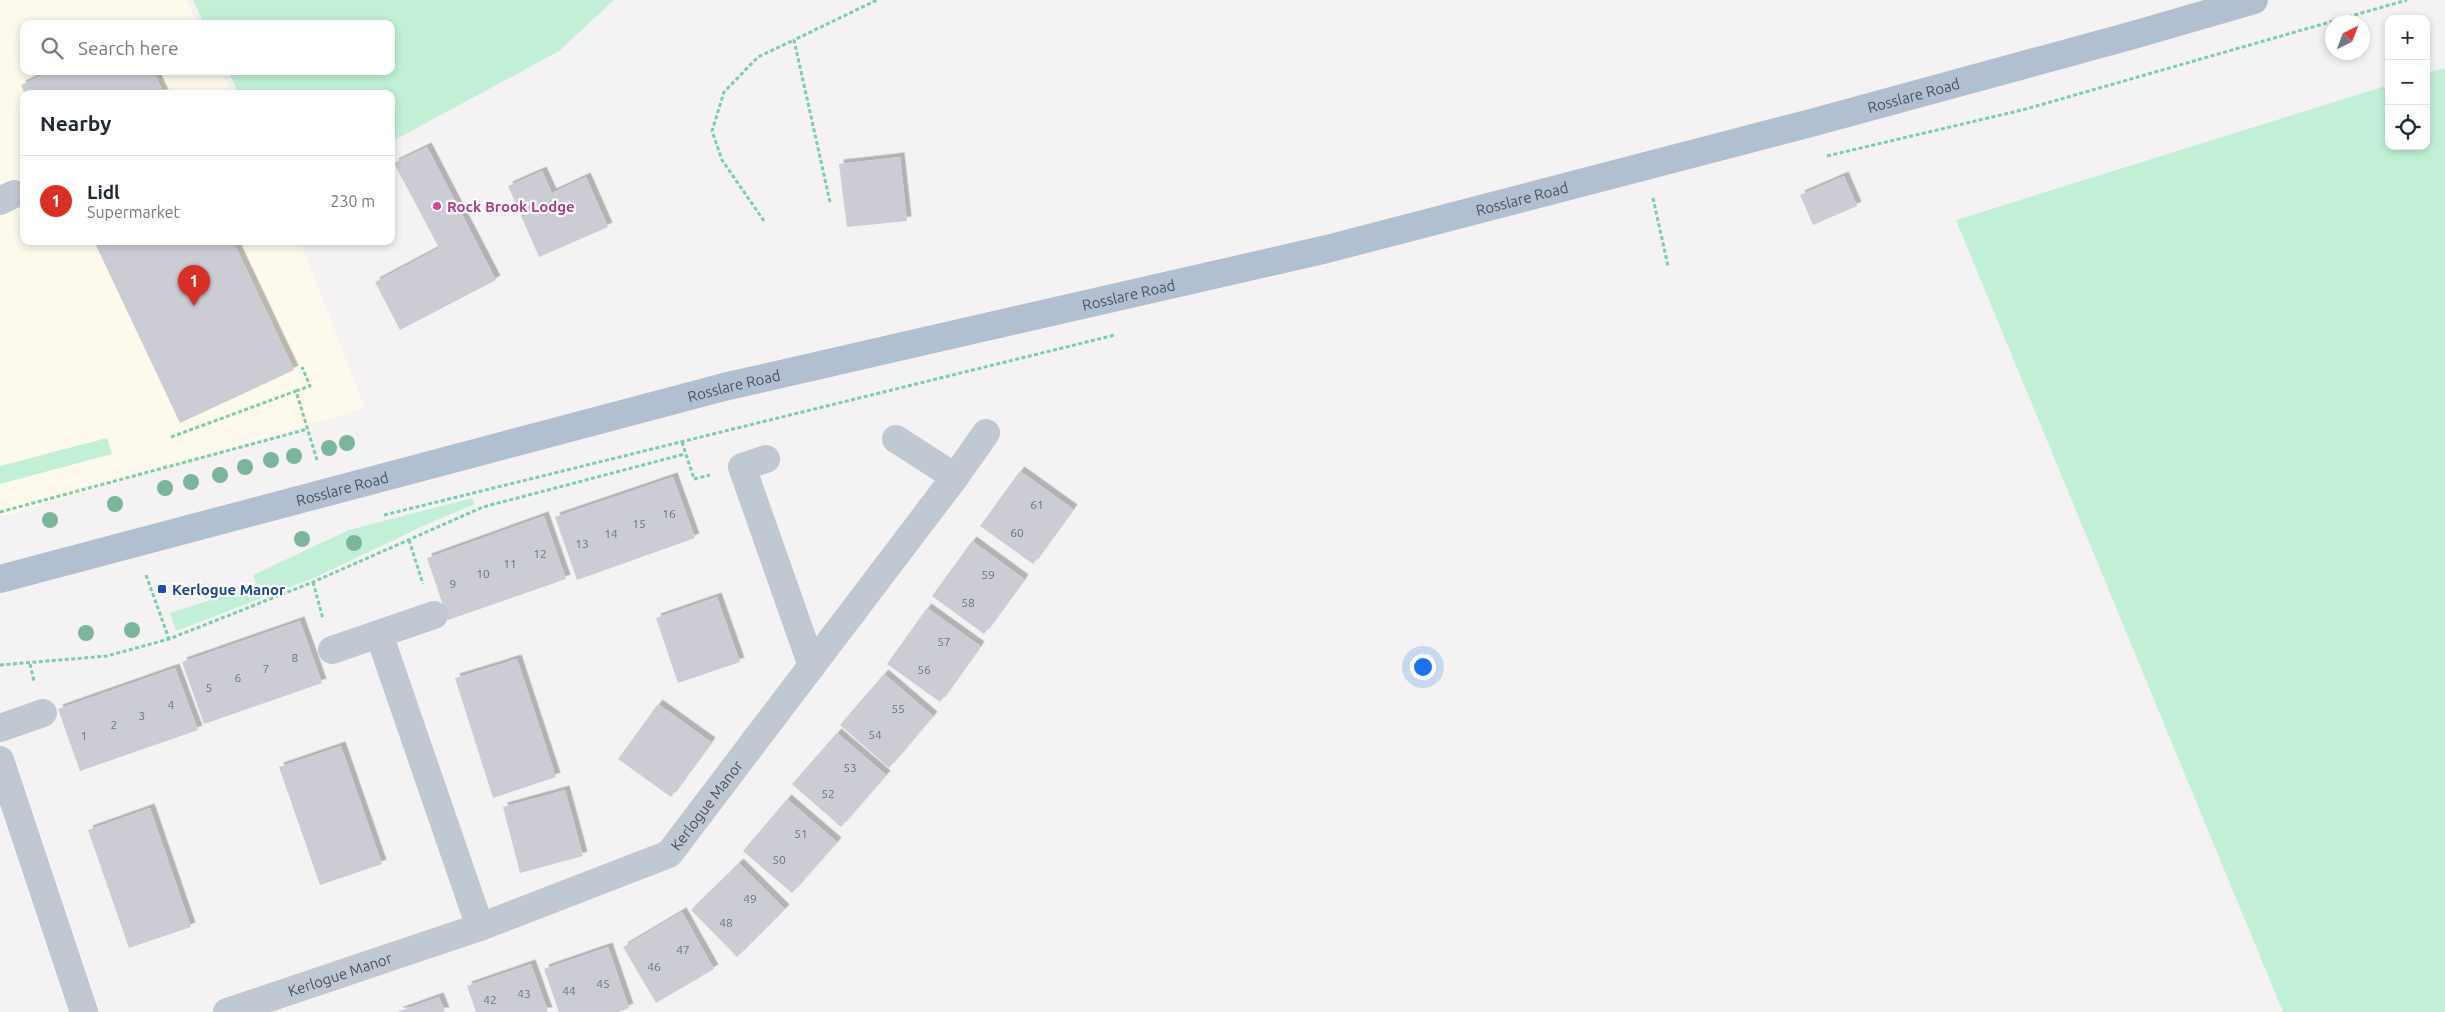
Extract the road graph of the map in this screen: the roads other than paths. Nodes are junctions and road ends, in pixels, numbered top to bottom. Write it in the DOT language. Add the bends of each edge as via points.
graph roads {
  1 [pos="2254,0"];
  2 [pos="986,433"];
  3 [pos="896,439"];
  4 [pos="754,463"];
  5 [pos="955,477"];
  6 [pos="0,579"];
  7 [pos="434,615"];
  8 [pos="379,634"];
  9 [pos="332,650"];
  10 [pos="812,666"];
  11 [pos="43,713"];
  12 [pos="0,728"];
  13 [pos="0,760"];
  14 [pos="480,927"];
  15 [pos="84,1012"];
  16 [pos="227,1012"];
  1 -- 6 [label="main road, Rosslare Road" via="1645,166 1327,248 724,387"];
  2 -- 5 [label="street, Kerlogue Manor"];
  3 -- 5 [label="street"];
  4 -- 10 [label="street"];
  5 -- 10 [label="street, Kerlogue Manor"];
  7 -- 8 [label="street"];
  8 -- 9 [label="street"];
  8 -- 14 [label="street"];
  10 -- 14 [label="street, Kerlogue Manor" via="669,854"];
  11 -- 12 [label="street"];
  13 -- 15 [label="street"];
  14 -- 16 [label="street, Kerlogue Manor"];
}
